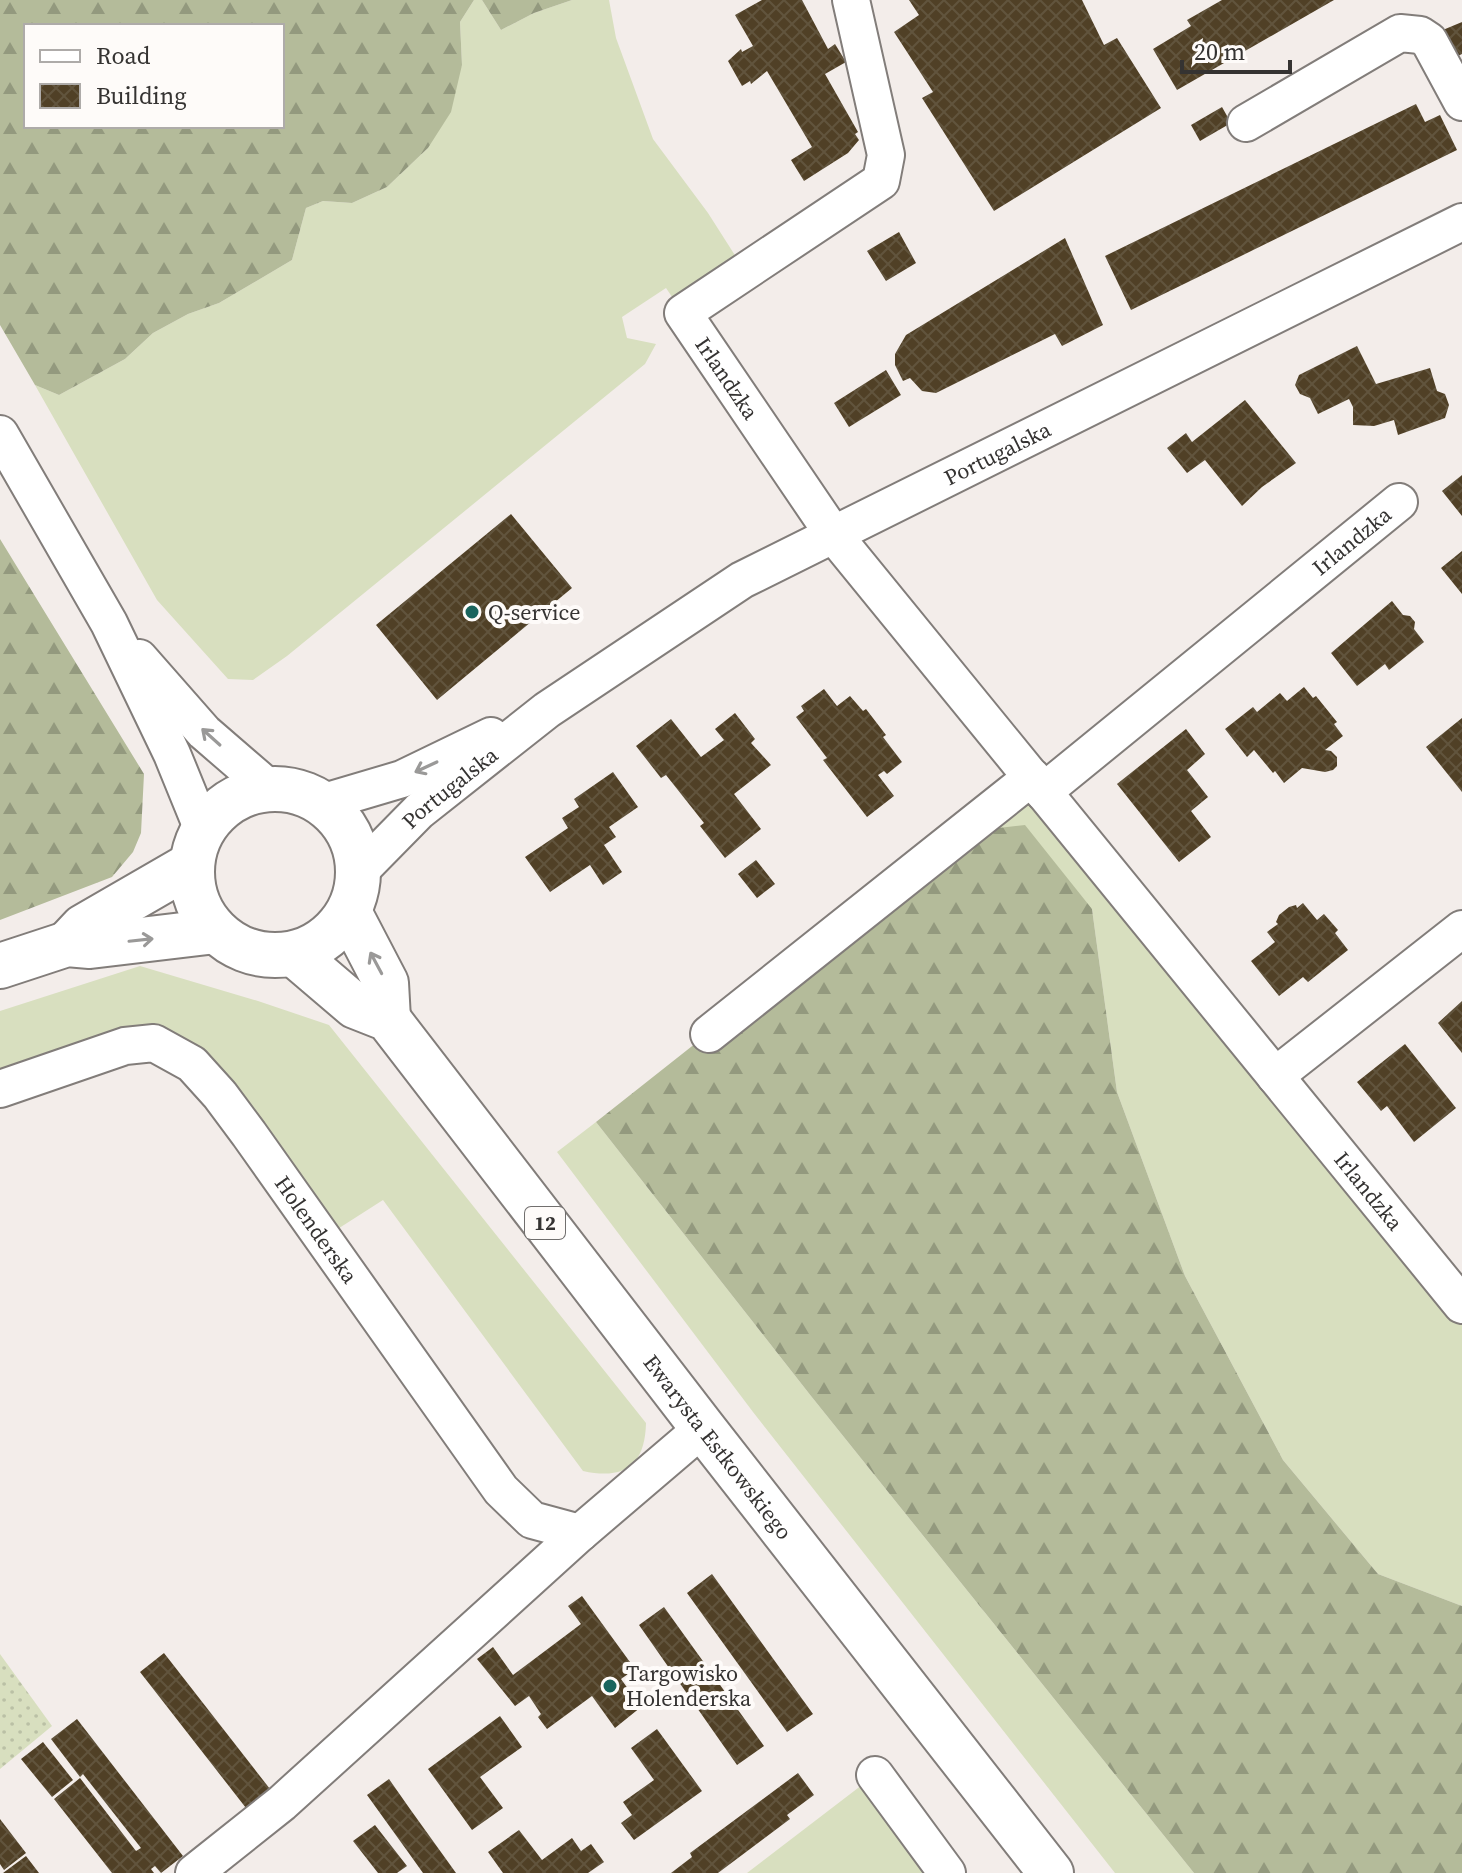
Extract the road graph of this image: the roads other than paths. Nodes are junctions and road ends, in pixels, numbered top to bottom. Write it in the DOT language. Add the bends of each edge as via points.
graph roads {
  1 [pos="851,0"];
  2 [pos="1462,102"];
  3 [pos="1246,123"];
  4 [pos="1462,222"];
  5 [pos="0,434"];
  6 [pos="1399,502"];
  7 [pos="833,534"];
  8 [pos="109,623"];
  9 [pos="547,710"];
  10 [pos="1038,785"];
  11 [pos="270,789"];
  12 [pos="321,803"];
  13 [pos="197,847"];
  14 [pos="354,892"];
  15 [pos="1462,929"];
  16 [pos="216,931"];
  17 [pos="67,944"];
  18 [pos="294,954"];
  19 [pos="0,966"];
  20 [pos="388,1019"];
  21 [pos="709,1034"];
  22 [pos="1275,1076"];
  23 [pos="0,1089"];
  24 [pos="1462,1305"];
  25 [pos="703,1428"];
  26 [pos="580,1533"];
  27 [pos="875,1775"];
  28 [pos="194,1873"];
  29 [pos="947,1873"];
  30 [pos="1051,1873"];
  1 -- 7 [label="street, Irlandzka" via="886,155 881,181 683,313"];
  2 -- 3 [label="street" via="1429,41 1410,32"];
  4 -- 7 [label="street, Portugalska"];
  5 -- 8 [label="street"];
  6 -- 10 [label="street, Irlandzka"];
  7 -- 9 [label="street, Portugalska" via="742,580"];
  7 -- 10 [label="street, Irlandzka"];
  11 -- 8 [label="street, one-way" via="204,732"];
  8 -- 13 [label="street" via="172,754"];
  9 -- 12 [label="street, Portugalska, one-way" via="402,779"];
  9 -- 14 [label="street, Portugalska" via="419,811"];
  10 -- 21 [label="street, Irlandzka"];
  10 -- 22 [label="street, Irlandzka"];
  11 -- 12 [label="main road" via="297,791"];
  11 -- 13 [label="main road" via="243,795 220,809"];
  12 -- 14 [label="main road" via="342,821 354,845"];
  13 -- 16 [label="main road" via="193,888 201,912"];
  13 -- 17 [label="main road" via="83,927"];
  14 -- 18 [label="main road" via="335,931"];
  20 -- 14 [label="main road, one-way" via="386,983"];
  15 -- 22 [label="street"];
  17 -- 16 [label="main road, one-way"];
  16 -- 18 [label="main road" via="239,948 266,955"];
  17 -- 19 [label="main road"];
  18 -- 20 [label="main road, Ewarysta Estkowskiego / 12" via="355,1006"];
  20 -- 25 [label="main road, Ewarysta Estkowskiego / 12"];
  22 -- 24 [label="street, Irlandzka"];
  23 -- 26 [label="street, Holenderska" via="125,1046 154,1043 192,1064 249,1134 501,1490 532,1520"];
  25 -- 26 [label="street"];
  25 -- 30 [label="main road, Ewarysta Estkowskiego / 12"];
  26 -- 28 [label="street" via="282,1803"];
  27 -- 29 [label="street"];
}
